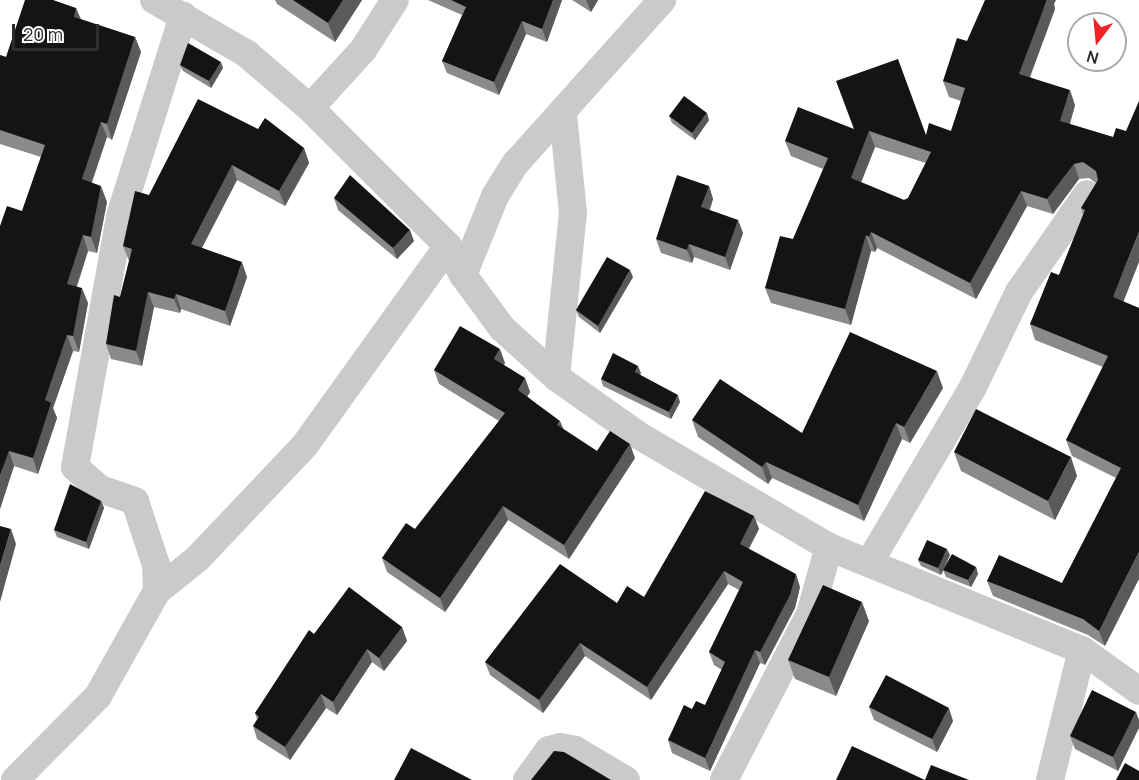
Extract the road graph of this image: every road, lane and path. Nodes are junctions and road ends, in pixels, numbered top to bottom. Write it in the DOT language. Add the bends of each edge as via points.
graph roads {
  1 [pos="154,0"];
  2 [pos="395,0"];
  3 [pos="662,0"];
  4 [pos="183,16"];
  5 [pos="310,108"];
  6 [pos="563,114"];
  7 [pos="1087,194"];
  8 [pos="448,246"];
  9 [pos="463,275"];
  10 [pos="556,377"];
  11 [pos="829,547"];
  12 [pos="869,563"];
  13 [pos="157,591"];
  14 [pos="1082,651"];
  15 [pos="1135,681"];
  16 [pos="15,780"];
  17 [pos="527,780"];
  18 [pos="626,780"];
  19 [pos="724,780"];
  20 [pos="1050,780"];
  1 -- 4 [label="street"];
  2 -- 5 [label="street" via="363,50"];
  3 -- 6 [label="street"];
  4 -- 5 [label="street" via="247,54"];
  4 -- 13 [label="street" via="120,216 75,467 100,489 135,501 156,565"];
  5 -- 8 [label="street"];
  6 -- 9 [label="street" via="516,163 495,196"];
  6 -- 10 [label="street" via="573,213"];
  7 -- 12 [label="street" via="1019,292 973,387"];
  8 -- 9 [label="street"];
  8 -- 13 [label="street" via="305,445 197,559"];
  9 -- 10 [label="street" via="502,328"];
  10 -- 11 [label="street" via="638,435"];
  11 -- 12 [label="street"];
  11 -- 19 [label="street" via="810,614"];
  12 -- 14 [label="street"];
  13 -- 16 [label="street" via="98,696"];
  14 -- 15 [label="street"];
  14 -- 20 [label="street"];
  17 -- 18 [label="street" via="549,750 560,747 575,750"];
}
